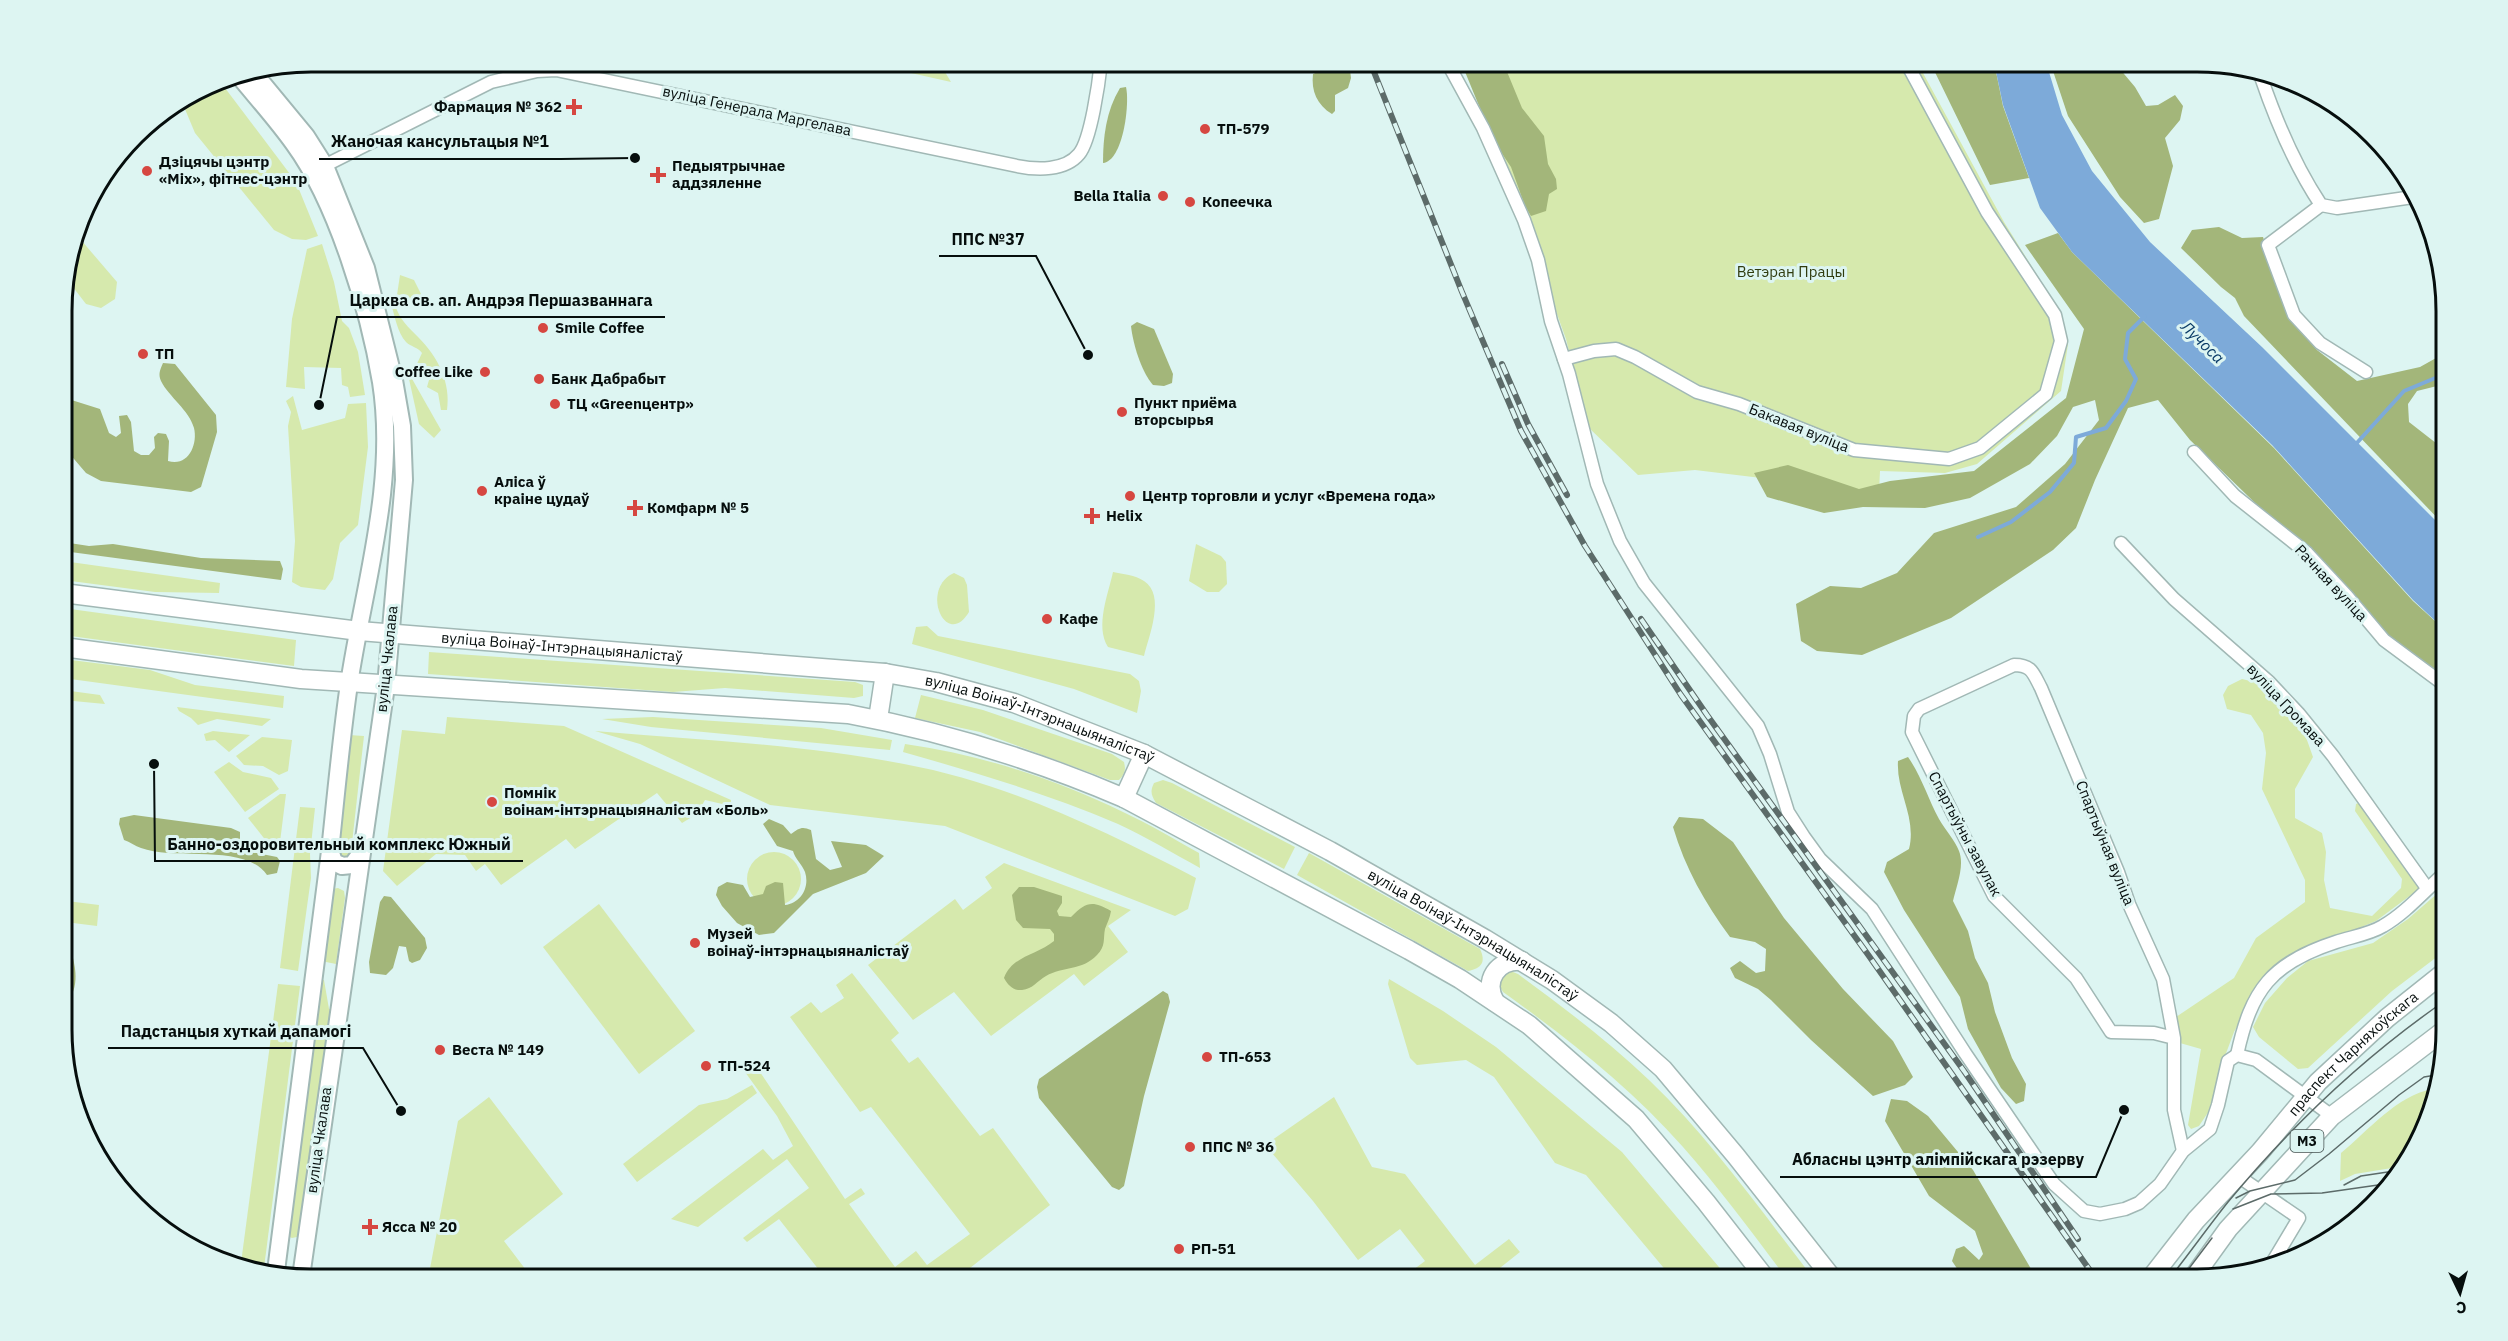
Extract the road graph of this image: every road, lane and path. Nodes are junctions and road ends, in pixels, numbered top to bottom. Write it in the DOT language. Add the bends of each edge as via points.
graph roads {
  1 [pos="536,72"];
  2 [pos="566,72"];
  3 [pos="1099,72"];
  4 [pos="1452,72"];
  5 [pos="1911,72"];
  6 [pos="258,78"];
  7 [pos="2263,81"];
  8 [pos="244,82"];
  9 [pos="318,169"];
  10 [pos="2407,198"];
  11 [pos="2321,204"];
  12 [pos="1564,359"];
  13 [pos="2366,372"];
  14 [pos="2194,452"];
  15 [pos="2121,543"];
  16 [pos="72,594"];
  17 [pos="359,631"];
  18 [pos="391,634"];
  19 [pos="72,648"];
  20 [pos="885,673"];
  21 [pos="2436,679"];
  22 [pos="350,683"];
  23 [pos="386,686"];
  24 [pos="1914,716"];
  25 [pos="878,719"];
  26 [pos="1144,754"];
  27 [pos="1124,798"];
  28 [pos="330,850"];
  29 [pos="361,854"];
  30 [pos="2436,880"];
  31 [pos="2427,888"];
  32 [pos="324,896"];
  33 [pos="354,900"];
  34 [pos="1485,939"];
  35 [pos="1522,961"];
  36 [pos="1461,979"];
  37 [pos="2436,979"];
  38 [pos="1495,1002"];
  39 [pos="2436,1037"];
  40 [pos="2174,1038"];
  41 [pos="2237,1055"];
  42 [pos="2306,1095"];
  43 [pos="2332,1116"];
  44 [pos="2183,1150"];
  45 [pos="2238,1176"];
  46 [pos="2260,1193"];
  47 [pos="282,1230"];
  48 [pos="306,1233"];
  49 [pos="2277,1255"];
  50 [pos="277,1266"];
  51 [pos="278,1267"];
  52 [pos="301,1268"];
  53 [pos="301,1268"];
  54 [pos="1758,1269"];
  55 [pos="1825,1269"];
  56 [pos="2158,1269"];
  57 [pos="2199,1269"];
  1 -- 9 [label="street, вуліца Генерала Маргелава" via="491,82"];
  2 -- 3 [label="street, вуліца Генерала Маргелава" via="1043,169 1063,164 1079,154"];
  4 -- 12 [label="street" via="1483,128 1524,220"];
  5 -- 12 [label="street, Бакавая вуліца" via="1987,212 2055,315 2061,341 2046,394 1980,448 1949,459 1854,450 1739,404 1697,392 1616,349"];
  6 -- 9 [label="main road, вуліца Чкалава" via="306,136"];
  7 -- 11 [label="street" via="2272,109"];
  8 -- 9 [label="main road, вуліца Чкалава"];
  9 -- 17 [label="main road, вуліца Чкалава" via="368,322 386,430 383,486"];
  9 -- 18 [label="main road, вуліца Чкалава" via="366,268 402,426 405,480"];
  10 -- 11 [label="street" via="2337,208"];
  11 -- 13 [label="street" via="2268,245 2294,315 2320,344"];
  12 -- 44 [label="street" via="1596,484 1644,583 1758,726 1788,812 1820,859 1872,909 2054,1184 2084,1211 2100,1214 2125,1209 2139,1203 2160,1184"];
  14 -- 21 [label="street, Рачная вуліца" via="2235,496 2307,553 2384,640"];
  15 -- 31 [label="street, вуліца Громава" via="2174,598 2300,714"];
  16 -- 17 [label="main road, вуліца Воінаў-Інтэрнацыяналістаў"];
  17 -- 18 [label="main road, вуліца Воінаў-Інтэрнацыяналістаў"];
  17 -- 22 [label="main road, вуліца Чкалава"];
  18 -- 20 [label="main road, вуліца Воінаў-Інтэрнацыяналістаў"];
  18 -- 23 [label="main road, вуліца Чкалава"];
  19 -- 22 [label="main road"];
  20 -- 25 [label="main road"];
  20 -- 26 [label="main road, вуліца Воінаў-Інтэрнацыяналістаў" via="1014,703"];
  22 -- 23 [label="main road"];
  22 -- 28 [label="main road, вуліца Чкалава"];
  23 -- 25 [label="main road" via="725,705"];
  23 -- 29 [label="main road, вуліца Чкалава"];
  24 -- 40 [label="street, Спартыўны завулак" via="1912,732 1995,896 2076,978 2111,1032 2154,1033"];
  24 -- 40 [label="street, Спартыўная вуліца" via="1919,709 2013,665 2030,669 2042,687 2163,979"];
  25 -- 27 [label="main road" via="981,744"];
  26 -- 27 [label="main road"];
  26 -- 34 [label="main road, вуліца Воінаў-Інтэрнацыяналістаў" via="1330,851"];
  27 -- 36 [label="main road"];
  28 -- 29 [label="main road" via="334,862 342,866 356,862"];
  28 -- 32 [label="main road, вуліца Чкалава"];
  29 -- 33 [label="main road, вуліца Чкалава"];
  30 -- 31 [label="street"];
  31 -- 41 [label="street" via="2382,927 2296,958 2268,979 2250,1010"];
  32 -- 33 [label="main road" via="331,884 340,881 351,887"];
  32 -- 47 [label="main road, вуліца Чкалава"];
  33 -- 48 [label="main road, вуліца Чкалава"];
  34 -- 35 [label="main road, вуліца Воінаў-Інтэрнацыяналістаў"];
  34 -- 36 [label="main road" via="1490,956 1486,968 1477,976"];
  35 -- 38 [label="main road" via="1504,963 1495,971 1490,984"];
  35 -- 55 [label="main road, вуліца Воінаў-Інтэрнацыяналістаў" via="1611,1023 1663,1069"];
  36 -- 38 [label="main road"];
  37 -- 42 [label="main road, праспект Чарняхоўскага / М3" via="2387,1018"];
  38 -- 54 [label="main road" via="1529,1025 1636,1119"];
  39 -- 43 [label="main road, праспект Чарняхоўскага / М3"];
  40 -- 44 [label="street, Спартыўная вуліца" via="2175,1110"];
  41 -- 42 [label="street" via="2256,1060"];
  41 -- 44 [label="street" via="2228,1061 2210,1129"];
  42 -- 43 [label="street"];
  42 -- 45 [label="main road, праспект Чарняхоўскага / М3"];
  43 -- 46 [label="main road, праспект Чарняхоўскага / М3"];
  45 -- 46 [label="street"];
  45 -- 56 [label="main road, праспект Чарняхоўскага / М3" via="2196,1220"];
  46 -- 49 [label="street" via="2299,1218"];
  46 -- 57 [label="main road, праспект Чарняхоўскага / М3"];
  47 -- 48 [label="main road" via="292,1242 301,1240"];
  47 -- 50 [label="main road, вуліца Чкалава"];
  48 -- 52 [label="main road, вуліца Чкалава"];
  51 -- 53 [label="main road" via="282,1256 291,1253 301,1260"];
}
